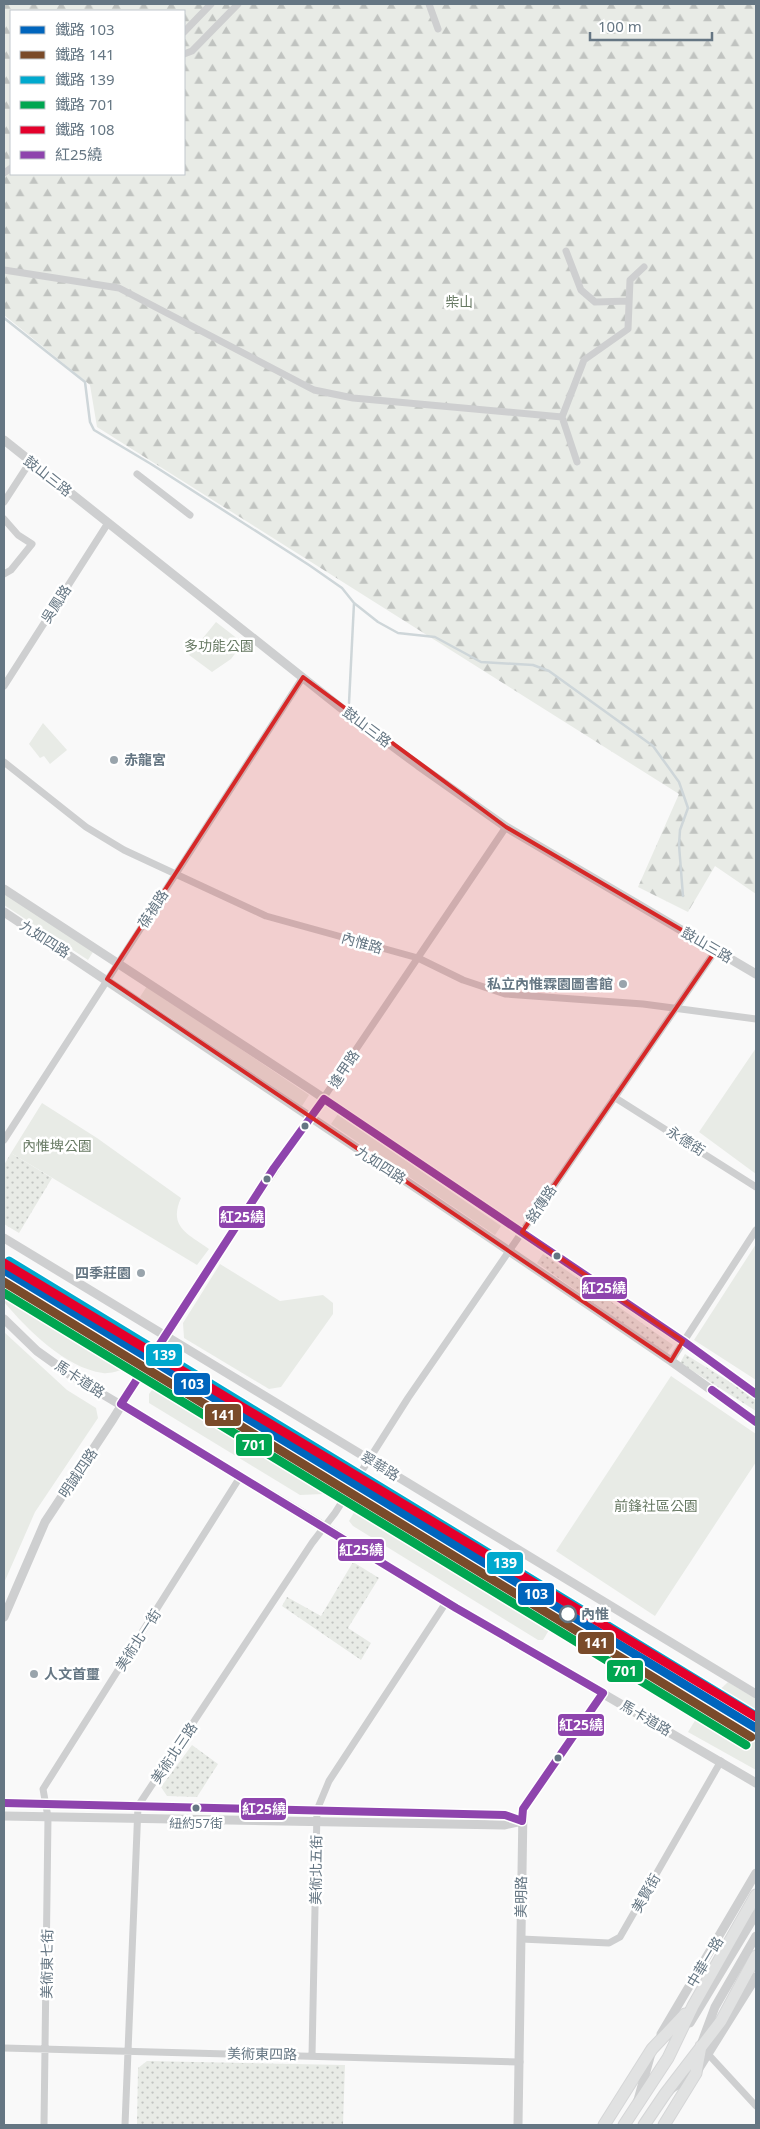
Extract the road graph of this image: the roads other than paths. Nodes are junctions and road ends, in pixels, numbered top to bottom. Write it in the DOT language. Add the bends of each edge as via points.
graph roads {
  1 [pos="211,4"];
  2 [pos="238,4"];
  3 [pos="429,4"];
  4 [pos="438,29"];
  5 [pos="185,31"];
  6 [pos="185,54"];
  7 [pos="566,251"];
  8 [pos="644,267"];
  9 [pos="4,270"];
  10 [pos="629,301"];
  11 [pos="562,417"];
  12 [pos="4,440"];
  13 [pos="30,462"];
  14 [pos="577,462"];
  15 [pos="137,474"];
  16 [pos="4,502"];
  17 [pos="190,515"];
  18 [pos="4,519"];
  19 [pos="108,523"];
  20 [pos="4,574"];
  21 [pos="303,677"];
  22 [pos="4,686"];
  23 [pos="4,762"];
  24 [pos="506,827"];
  25 [pos="176,874"];
  26 [pos="4,889"];
  27 [pos="4,912"];
  28 [pos="716,950"];
  29 [pos="418,958"];
  30 [pos="118,964"];
  31 [pos="756,974"];
  32 [pos="107,979"];
  33 [pos="676,1007"];
  34 [pos="756,1019"];
  35 [pos="614,1096"];
  36 [pos="324,1099"];
  37 [pos="309,1117"];
  38 [pos="4,1140"];
  39 [pos="756,1187"];
  40 [pos="756,1230"];
  41 [pos="522,1232"];
  42 [pos="4,1238"];
  43 [pos="508,1251"];
  44 [pos="4,1319"];
  45 [pos="164,1336"];
  46 [pos="683,1341"];
  47 [pos="671,1361"];
  48 [pos="756,1394"];
  49 [pos="121,1404"];
  50 [pos="756,1422"];
  51 [pos="369,1460"];
  52 [pos="240,1477"];
  53 [pos="325,1526"];
  54 [pos="447,1601"];
  55 [pos="4,1617"];
  56 [pos="755,1691"];
  57 [pos="603,1693"];
  58 [pos="721,1761"];
  59 [pos="756,1783"];
  60 [pos="4,1803"];
  61 [pos="45,1804"];
  62 [pos="138,1806"];
  63 [pos="317,1810"];
  64 [pos="4,1816"];
  65 [pos="48,1817"];
  66 [pos="138,1819"];
  67 [pos="522,1821"];
  68 [pos="317,1822"];
  69 [pos="756,1873"];
  70 [pos="756,1895"];
  71 [pos="756,1914"];
  72 [pos="756,1936"];
  73 [pos="521,1938"];
  74 [pos="756,1956"];
  75 [pos="756,1976"];
  76 [pos="693,2006"];
  77 [pos="701,2044"];
  78 [pos="4,2048"];
  79 [pos="46,2049"];
  80 [pos="652,2049"];
  81 [pos="127,2051"];
  82 [pos="708,2054"];
  83 [pos="312,2056"];
  84 [pos="668,2058"];
  85 [pos="520,2062"];
  86 [pos="696,2073"];
  87 [pos="664,2094"];
  88 [pos="756,2106"];
  89 [pos="636,2108"];
  90 [pos="44,2125"];
  91 [pos="125,2125"];
  92 [pos="518,2125"];
  93 [pos="604,2125"];
  94 [pos="624,2125"];
  95 [pos="644,2125"];
  96 [pos="664,2125"];
  1 -- 5 [label="street"];
  2 -- 6 [label="street" via="192,51"];
  3 -- 4 [label="street"];
  7 -- 10 [label="street" via="581,290 596,302"];
  8 -- 10 [label="street" via="630,280"];
  9 -- 11 [label="street" via="119,288 314,390 353,398"];
  10 -- 11 [label="street" via="628,329 584,360"];
  11 -- 14 [label="street"];
  12 -- 13 [label="street, 鼓山三路"];
  13 -- 16 [label="street"];
  13 -- 19 [label="street, 鼓山三路"];
  15 -- 17 [label="street"];
  18 -- 20 [label="street" via="18,535 32,544"];
  19 -- 21 [label="street, 鼓山三路"];
  19 -- 22 [label="street, 吳鳳路"];
  21 -- 24 [label="street, 鼓山三路" via="404,755"];
  21 -- 25 [label="street, 葆禎路"];
  23 -- 25 [label="street, 內惟路" via="86,827 124,850"];
  24 -- 28 [label="street, 鼓山三路"];
  24 -- 29 [label="street, 逢甲路"];
  25 -- 29 [label="street, 內惟路" via="266,916"];
  25 -- 30 [label="street, 葆禎路"];
  26 -- 30 [label="street, 九如四路"];
  27 -- 32 [label="street, 九如四路"];
  28 -- 31 [label="street, 鼓山三路"];
  28 -- 33 [label="street, 銘傳路"];
  29 -- 33 [label="street, 內惟路" via="463,980 505,994"];
  29 -- 36 [label="street, 逢甲路"];
  30 -- 32 [label="street, 葆禎路"];
  30 -- 36 [label="street, 九如四路"];
  32 -- 37 [label="street, 九如四路"];
  32 -- 38 [label="street, 葆禎路"];
  33 -- 34 [label="street, 內惟路"];
  33 -- 35 [label="street, 銘傳路"];
  35 -- 39 [label="street, 永德街"];
  35 -- 41 [label="street, 銘傳路"];
  36 -- 37 [label="street, 逢甲路"];
  36 -- 41 [label="street, 九如四路"];
  37 -- 43 [label="street, 九如四路"];
  37 -- 45 [label="street, 逢甲路"];
  40 -- 46 [label="street"];
  41 -- 43 [label="street, 銘傳路"];
  41 -- 46 [label="street, 九如四路"];
  42 -- 45 [label="street, 翠華路"];
  43 -- 47 [label="street, 九如四路"];
  43 -- 51 [label="street, 銘傳路"];
  44 -- 49 [label="street, 馬卡道路" via="37,1351"];
  45 -- 49 [label="street, 明誠四路"];
  45 -- 51 [label="street, 翠華路"];
  46 -- 47 [label="street"];
  46 -- 48 [label="street, 九如四路"];
  47 -- 50 [label="street, 九如四路"];
  49 -- 52 [label="street, 馬卡道路"];
  49 -- 55 [label="street, 明誠四路" via="45,1522"];
  51 -- 53 [label="street, 美術北三路"];
  51 -- 56 [label="street, 翠華路"];
  52 -- 53 [label="street, 馬卡道路"];
  52 -- 61 [label="street, 美術北一街" via="43,1789"];
  53 -- 54 [label="street, 馬卡道路"];
  53 -- 62 [label="street, 美術北三路"];
  54 -- 57 [label="street, 馬卡道路"];
  54 -- 63 [label="street, 美術北五街" via="328,1781"];
  57 -- 58 [label="street, 馬卡道路"];
  57 -- 67 [label="street, 美明路" via="523,1809"];
  58 -- 59 [label="street, 馬卡道路"];
  58 -- 73 [label="street, 美賢街" via="620,1937 609,1944"];
  60 -- 61 [label="street"];
  61 -- 62 [label="street"];
  61 -- 65 [label="street, 美術東七街"];
  62 -- 63 [label="street"];
  62 -- 66 [label="street"];
  63 -- 67 [label="street" via="505,1815"];
  63 -- 68 [label="street, 美術北五街"];
  64 -- 65 [label="street"];
  65 -- 66 [label="street"];
  65 -- 79 [label="street, 美術東七街"];
  66 -- 68 [label="street"];
  66 -- 81 [label="street"];
  67 -- 68 [label="street" via="504,1825"];
  67 -- 73 [label="street, 美明路"];
  68 -- 83 [label="street, 美術北五街"];
  69 -- 80 [label="street, 中華一路"];
  70 -- 76 [label="main road"];
  71 -- 84 [label="street, 中華一路"];
  72 -- 77 [label="street" via="715,2007"];
  73 -- 85 [label="street, 美明路"];
  74 -- 77 [label="main road" via="721,2021"];
  75 -- 82 [label="street"];
  76 -- 80 [label="main road, 中華一路"];
  76 -- 84 [label="main road, 中華一路"];
  77 -- 86 [label="main road"];
  77 -- 87 [label="main road"];
  78 -- 79 [label="street, 美術東四路"];
  79 -- 81 [label="street, 美術東四路"];
  79 -- 90 [label="street, 美術東七街"];
  80 -- 89 [label="street, 中華一路"];
  80 -- 93 [label="main road, 中華一路"];
  81 -- 83 [label="street, 美術東四路"];
  81 -- 91 [label="street"];
  82 -- 86 [label="street"];
  82 -- 88 [label="street"];
  83 -- 85 [label="street, 美術東四路"];
  84 -- 89 [label="main road, 中華一路"];
  85 -- 92 [label="street, 美明路"];
  86 -- 87 [label="street"];
  86 -- 96 [label="main road"];
  87 -- 95 [label="main road"];
  89 -- 94 [label="main road, 中華一路"];
}
